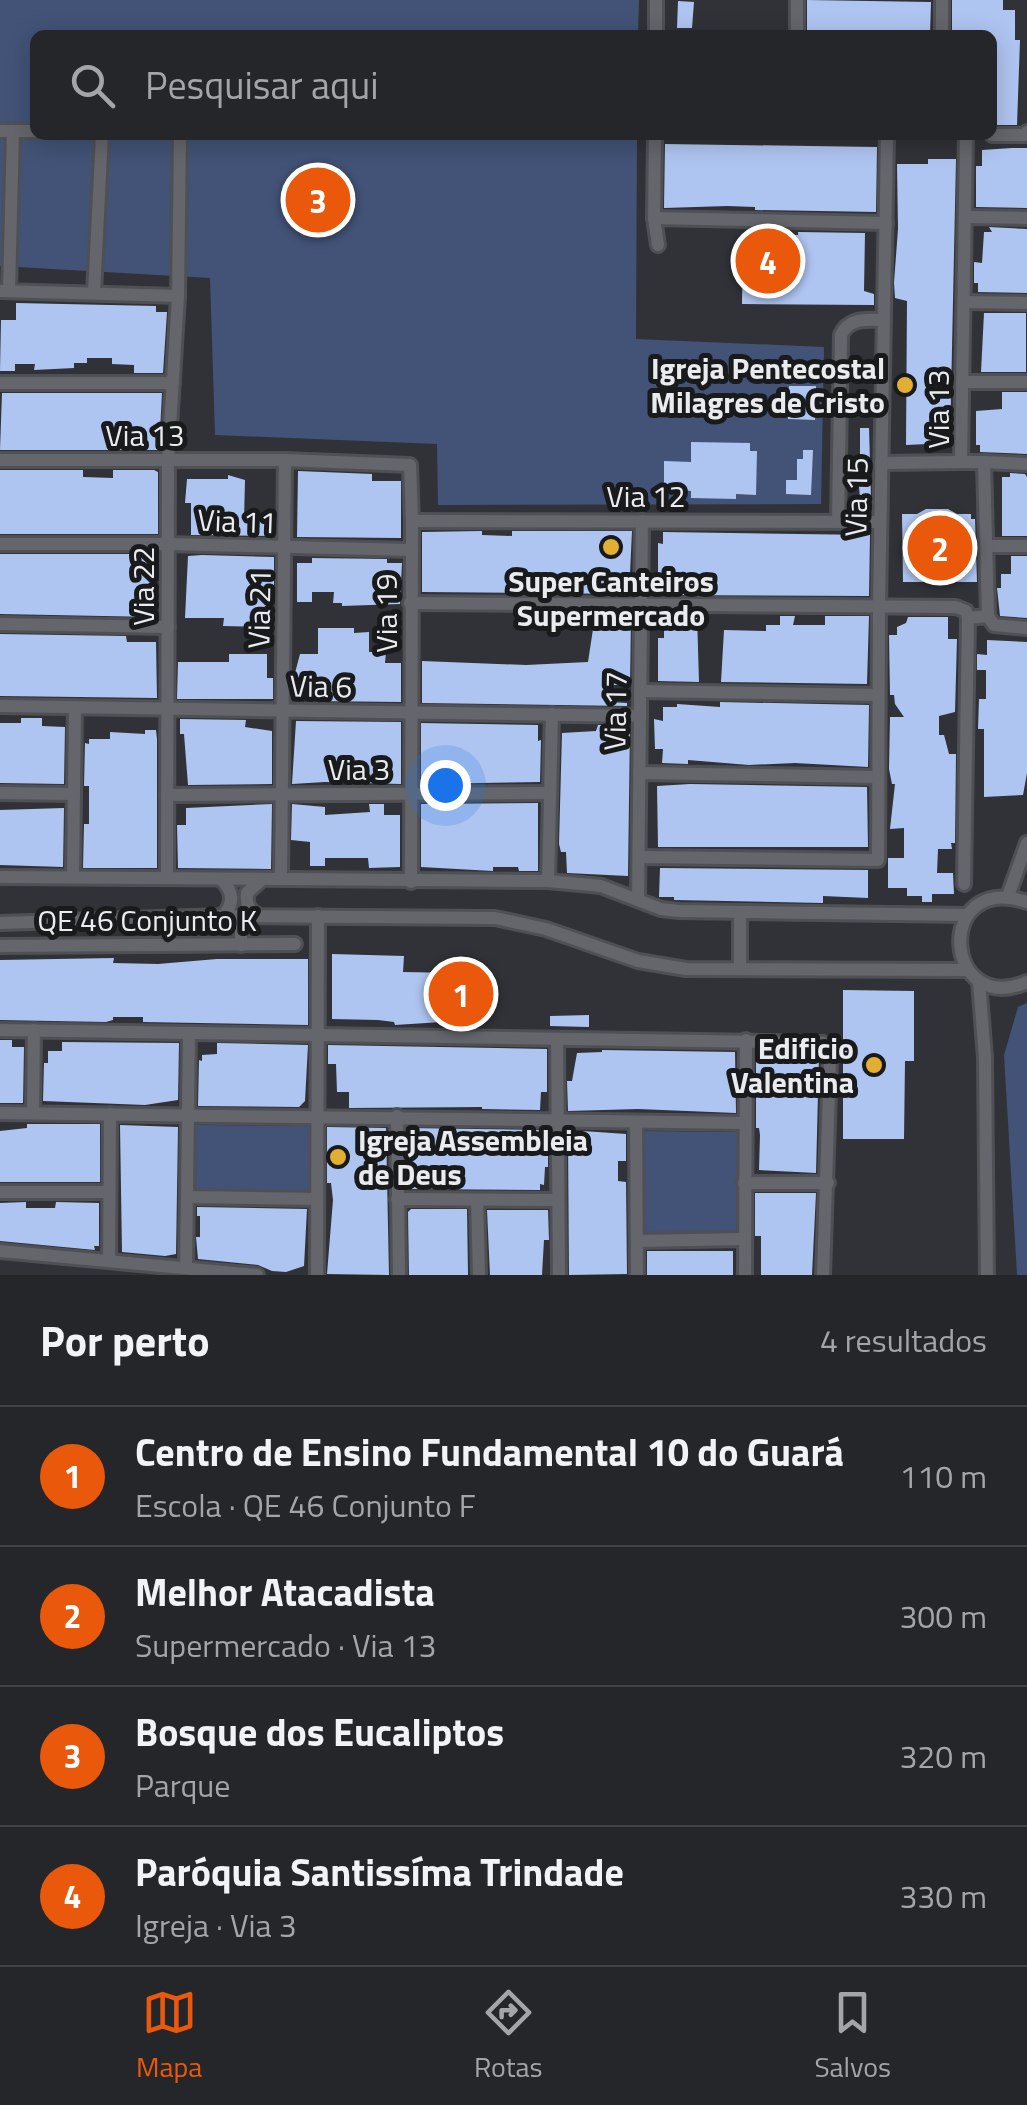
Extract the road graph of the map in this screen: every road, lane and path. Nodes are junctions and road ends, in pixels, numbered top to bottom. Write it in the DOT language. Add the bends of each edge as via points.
graph roads {
  1 [pos="656,0"];
  2 [pos="797,0"];
  3 [pos="942,0"];
  4 [pos="656,30"];
  5 [pos="796,30"];
  6 [pos="942,30"];
  7 [pos="6,131"];
  8 [pos="1027,133"];
  9 [pos="997,135"];
  10 [pos="102,140"];
  11 [pos="180,140"];
  12 [pos="655,140"];
  13 [pos="887,140"];
  14 [pos="966,140"];
  15 [pos="967,217"];
  16 [pos="654,218"];
  17 [pos="1027,218"];
  18 [pos="886,223"];
  19 [pos="658,245"];
  20 [pos="5,291"];
  21 [pos="94,293"];
  22 [pos="178,296"];
  23 [pos="965,302"];
  24 [pos="1027,303"];
  25 [pos="884,320"];
  26 [pos="963,382"];
  27 [pos="1027,382"];
  28 [pos="0,383"];
  29 [pos="174,383"];
  30 [pos="0,460"];
  31 [pos="168,460"];
  32 [pos="286,460"];
  33 [pos="961,462"];
  34 [pos="984,462"];
  35 [pos="882,463"];
  36 [pos="1027,464"];
  37 [pos="410,465"];
  38 [pos="642,521"];
  39 [pos="412,522"];
  40 [pos="838,522"];
  41 [pos="880,522"];
  42 [pos="0,544"];
  43 [pos="168,544"];
  44 [pos="988,546"];
  45 [pos="1027,546"];
  46 [pos="284,547"];
  47 [pos="412,550"];
  48 [pos="410,603"];
  49 [pos="642,603"];
  50 [pos="878,606"];
  51 [pos="988,616"];
  52 [pos="968,618"];
  53 [pos="0,624"];
  54 [pos="168,627"];
  55 [pos="1027,628"];
  56 [pos="640,691"];
  57 [pos="878,695"];
  58 [pos="0,706"];
  59 [pos="75,707"];
  60 [pos="168,708"];
  61 [pos="283,710"];
  62 [pos="411,712"];
  63 [pos="552,714"];
  64 [pos="640,716"];
  65 [pos="640,773"];
  66 [pos="878,777"];
  67 [pos="0,793"];
  68 [pos="550,793"];
  69 [pos="74,794"];
  70 [pos="167,794"];
  71 [pos="282,794"];
  72 [pos="411,794"];
  73 [pos="1027,843"];
  74 [pos="639,857"];
  75 [pos="73,876"];
  76 [pos="0,877"];
  77 [pos="167,877"];
  78 [pos="221,878"];
  79 [pos="261,880"];
  80 [pos="281,880"];
  81 [pos="548,881"];
  82 [pos="411,882"];
  83 [pos="964,884"];
  84 [pos="1008,896"];
  85 [pos="638,900"];
  86 [pos="1027,902"];
  87 [pos="740,912"];
  88 [pos="967,915"];
  89 [pos="223,916"];
  90 [pos="241,916"];
  91 [pos="260,916"];
  92 [pos="318,916"];
  93 [pos="0,922"];
  94 [pos="34,922"];
  95 [pos="294,944"];
  96 [pos="34,945"];
  97 [pos="241,945"];
  98 [pos="0,946"];
  99 [pos="740,969"];
  100 [pos="968,970"];
  101 [pos="979,981"];
  102 [pos="1027,982"];
  103 [pos="999,988"];
  104 [pos="984,1027"];
  105 [pos="0,1030"];
  106 [pos="34,1030"];
  107 [pos="189,1032"];
  108 [pos="318,1036"];
  109 [pos="556,1039"];
  110 [pos="746,1040"];
  111 [pos="0,1113"];
  112 [pos="33,1113"];
  113 [pos="110,1114"];
  114 [pos="187,1114"];
  115 [pos="316,1115"];
  116 [pos="397,1116"];
  117 [pos="558,1120"];
  118 [pos="636,1122"];
  119 [pos="746,1123"];
  120 [pos="744,1183"];
  121 [pos="828,1183"];
  122 [pos="0,1192"];
  123 [pos="110,1192"];
  124 [pos="187,1197"];
  125 [pos="316,1199"];
  126 [pos="397,1199"];
  127 [pos="477,1200"];
  128 [pos="558,1200"];
  129 [pos="745,1239"];
  130 [pos="638,1241"];
  131 [pos="0,1251"];
  132 [pos="109,1260"];
  133 [pos="186,1268"];
  134 [pos="257,1275"];
  135 [pos="317,1275"];
  136 [pos="399,1275"];
  137 [pos="478,1275"];
  138 [pos="559,1275"];
  139 [pos="637,1275"];
  140 [pos="744,1275"];
  141 [pos="823,1275"];
  142 [pos="988,1275"];
  1 -- 4 [label="street"];
  2 -- 5 [label="street"];
  3 -- 6 [label="street"];
  7 -- 20 [label="street"];
  8 -- 9 [label="street"];
  10 -- 21 [label="street"];
  11 -- 22 [label="street, Via 22"];
  12 -- 16 [label="street"];
  13 -- 18 [label="street, Via 15"];
  14 -- 15 [label="street, Via 13"];
  15 -- 17 [label="street"];
  15 -- 23 [label="street, Via 13"];
  16 -- 18 [label="street"];
  16 -- 19 [label="street"];
  18 -- 25 [label="street, Via 15"];
  20 -- 21 [label="street"];
  21 -- 22 [label="street"];
  22 -- 29 [label="street, Via 22"];
  23 -- 24 [label="street"];
  23 -- 26 [label="street, Via 13"];
  25 -- 35 [label="street, Via 15"];
  25 -- 40 [label="street" via="848,324 841,335"];
  26 -- 27 [label="street"];
  26 -- 33 [label="street, Via 13"];
  28 -- 29 [label="street"];
  29 -- 31 [label="street, Via 22"];
  30 -- 31 [label="street, Via 13"];
  31 -- 32 [label="street, Via 13"];
  31 -- 43 [label="street, Via 22"];
  32 -- 37 [label="street, Via 13"];
  32 -- 46 [label="street, Via 21"];
  33 -- 34 [label="street, Via 13"];
  33 -- 35 [label="street"];
  34 -- 36 [label="street"];
  34 -- 44 [label="street, Via 13"];
  35 -- 41 [label="street, Via 15"];
  37 -- 39 [label="street, Via 19"];
  38 -- 39 [label="street, Via 12"];
  38 -- 40 [label="street, Via 12"];
  38 -- 49 [label="street, Via 17"];
  39 -- 47 [label="street, Via 19"];
  40 -- 41 [label="street, Via 12"];
  41 -- 50 [label="street, Via 15"];
  42 -- 43 [label="street, Via 11"];
  43 -- 46 [label="street, Via 11"];
  43 -- 54 [label="street, Via 22"];
  44 -- 45 [label="street"];
  44 -- 51 [label="street, Via 13"];
  46 -- 47 [label="street, Via 11"];
  46 -- 61 [label="street, Via 21"];
  47 -- 48 [label="street, Via 19"];
  48 -- 49 [label="street"];
  48 -- 62 [label="street, Via 19"];
  49 -- 50 [label="street"];
  49 -- 56 [label="street, Via 17"];
  50 -- 52 [label="street" via="962,608"];
  50 -- 57 [label="street, Via 15"];
  51 -- 52 [label="street"];
  51 -- 55 [label="street" via="994,626"];
  52 -- 83 [label="street"];
  53 -- 54 [label="street"];
  54 -- 60 [label="street, Via 22"];
  56 -- 57 [label="street"];
  56 -- 64 [label="street, Via 17"];
  57 -- 66 [label="street, Via 15"];
  58 -- 59 [label="street, Via 6"];
  59 -- 60 [label="street, Via 6"];
  59 -- 69 [label="street"];
  60 -- 61 [label="street, Via 6"];
  60 -- 70 [label="street, Via 22"];
  61 -- 62 [label="street, Via 6"];
  61 -- 71 [label="street, Via 21"];
  62 -- 63 [label="street, Via 6"];
  62 -- 72 [label="street, Via 19"];
  63 -- 64 [label="street, Via 6"];
  63 -- 68 [label="street"];
  64 -- 65 [label="street, Via 17"];
  65 -- 66 [label="street"];
  65 -- 74 [label="street, Via 17"];
  66 -- 74 [label="street, Via 15" via="878,860"];
  67 -- 69 [label="street"];
  68 -- 72 [label="street, Via 3"];
  68 -- 81 [label="street"];
  69 -- 75 [label="street"];
  70 -- 71 [label="street, Via 3"];
  70 -- 77 [label="street, Via 22"];
  71 -- 72 [label="street, Via 3"];
  71 -- 80 [label="street, Via 21"];
  72 -- 82 [label="street, Via 19"];
  73 -- 84 [label="street"];
  74 -- 85 [label="street, Via 17"];
  75 -- 76 [label="street"];
  75 -- 77 [label="street"];
  77 -- 78 [label="street"];
  78 -- 79 [label="street"];
  78 -- 89 [label="street" via="232,902"];
  79 -- 80 [label="street"];
  79 -- 91 [label="street" via="246,903"];
  80 -- 82 [label="street"];
  81 -- 82 [label="street"];
  81 -- 85 [label="street" via="601,886"];
  84 -- 86 [label="street"];
  84 -- 88 [label="street" via="989,898"];
  85 -- 87 [label="street" via="679,912"];
  87 -- 88 [label="street"];
  87 -- 99 [label="street"];
  88 -- 100 [label="street" via="958,942"];
  89 -- 90 [label="street"];
  89 -- 94 [label="street"];
  90 -- 91 [label="street"];
  90 -- 97 [label="street"];
  91 -- 92 [label="street"];
  92 -- 99 [label="street" via="494,918 663,966"];
  92 -- 108 [label="street"];
  93 -- 94 [label="street"];
  94 -- 96 [label="street"];
  95 -- 97 [label="street, QE 46 Conjunto K"];
  96 -- 97 [label="street, QE 46 Conjunto K"];
  96 -- 98 [label="street, QE 46 Conjunto K"];
  99 -- 100 [label="street"];
  100 -- 101 [label="street"];
  101 -- 103 [label="street"];
  101 -- 104 [label="street"];
  102 -- 103 [label="street"];
  103 -- 104 [label="street"];
  104 -- 142 [label="street"];
  105 -- 106 [label="street"];
  106 -- 107 [label="street"];
  106 -- 112 [label="street"];
  107 -- 108 [label="street"];
  107 -- 114 [label="street"];
  108 -- 109 [label="street"];
  108 -- 115 [label="street"];
  109 -- 110 [label="street"];
  109 -- 117 [label="street"];
  110 -- 119 [label="street"];
  110 -- 121 [label="street" via="826,1045"];
  111 -- 112 [label="street"];
  112 -- 113 [label="street"];
  113 -- 114 [label="street"];
  113 -- 123 [label="street"];
  114 -- 115 [label="street"];
  114 -- 124 [label="street"];
  115 -- 116 [label="street"];
  115 -- 125 [label="street"];
  116 -- 117 [label="street"];
  116 -- 126 [label="street"];
  117 -- 118 [label="street"];
  117 -- 128 [label="street"];
  118 -- 119 [label="street"];
  118 -- 130 [label="street"];
  119 -- 120 [label="street"];
  120 -- 121 [label="street"];
  120 -- 129 [label="street"];
  121 -- 141 [label="street"];
  122 -- 123 [label="street"];
  123 -- 132 [label="street"];
  124 -- 125 [label="street"];
  124 -- 133 [label="street"];
  125 -- 135 [label="street"];
  126 -- 127 [label="street"];
  126 -- 136 [label="street"];
  127 -- 128 [label="street"];
  127 -- 137 [label="street"];
  128 -- 138 [label="street"];
  129 -- 130 [label="street"];
  129 -- 140 [label="street"];
  130 -- 139 [label="street"];
  131 -- 132 [label="street"];
  132 -- 133 [label="street"];
  133 -- 134 [label="street"];
}
